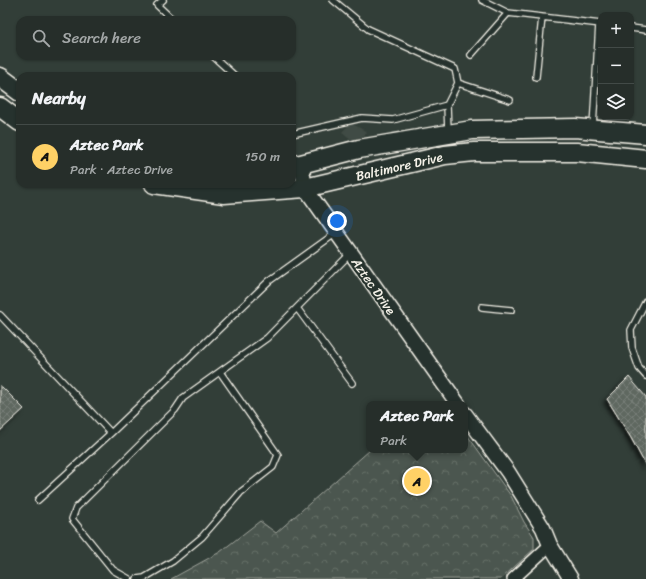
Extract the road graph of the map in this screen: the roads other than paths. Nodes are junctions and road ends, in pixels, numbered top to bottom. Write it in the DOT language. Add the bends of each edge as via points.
graph roads {
  1 [pos="163,0"];
  2 [pos="333,0"];
  3 [pos="482,0"];
  4 [pos="508,13"];
  5 [pos="169,16"];
  6 [pos="542,17"];
  7 [pos="598,24"];
  8 [pos="634,28"];
  9 [pos="646,30"];
  10 [pos="598,48"];
  11 [pos="471,55"];
  12 [pos="217,60"];
  13 [pos="231,72"];
  14 [pos="0,77"];
  15 [pos="536,77"];
  16 [pos="458,83"];
  17 [pos="16,89"];
  18 [pos="510,100"];
  19 [pos="447,105"];
  20 [pos="0,107"];
  21 [pos="16,119"];
  22 [pos="593,129"];
  23 [pos="296,133"];
  24 [pos="449,133"];
  25 [pos="646,134"];
  26 [pos="451,155"];
  27 [pos="646,159"];
  28 [pos="297,164"];
  29 [pos="182,188"];
  30 [pos="305,188"];
  31 [pos="336,233"];
  32 [pos="351,253"];
  33 [pos="646,301"];
  34 [pos="482,307"];
  35 [pos="297,308"];
  36 [pos="511,310"];
  37 [pos="0,315"];
  38 [pos="220,372"];
  39 [pos="646,376"];
  40 [pos="352,383"];
  41 [pos="456,401"];
  42 [pos="468,418"];
  43 [pos="111,433"];
  44 [pos="38,500"];
  45 [pos="550,546"];
  46 [pos="129,579"];
  47 [pos="137,579"];
  48 [pos="513,579"];
  49 [pos="571,579"];
  1 -- 5 [label="lane" via="157,5"];
  2 -- 16 [label="lane" via="368,29 455,69"];
  3 -- 4 [label="lane"];
  4 -- 6 [label="lane"];
  4 -- 11 [label="lane"];
  6 -- 7 [label="lane"];
  6 -- 15 [label="lane"];
  8 -- 9 [label="lane"];
  10 -- 22 [label="lane"];
  12 -- 13 [label="lane"];
  14 -- 17 [label="main road"];
  16 -- 18 [label="lane"];
  16 -- 19 [label="lane"];
  19 -- 23 [label="lane" via="393,120 362,118"];
  19 -- 24 [label="lane"];
  20 -- 21 [label="main road"];
  22 -- 24 [label="main road, Baltimore Drive" via="472,130"];
  22 -- 25 [label="main road, Baltimore Drive"];
  24 -- 26 [label="main road"];
  24 -- 28 [label="main road, Baltimore Drive"];
  26 -- 27 [label="main road, Baltimore Drive" via="474,152 577,152"];
  26 -- 30 [label="main road, Baltimore Drive"];
  28 -- 30 [label="street, Aztec Drive"];
  29 -- 30 [label="main road, Baltimore Drive" via="224,194"];
  30 -- 31 [label="street, Aztec Drive"];
  31 -- 32 [label="street, Aztec Drive"];
  31 -- 43 [label="lane" via="269,281"];
  32 -- 35 [label="lane"];
  32 -- 41 [label="street, Aztec Drive"];
  33 -- 39 [label="lane" via="630,330 632,348 639,368"];
  34 -- 36 [label="lane"];
  35 -- 38 [label="lane" via="267,338"];
  35 -- 40 [label="lane"];
  37 -- 43 [label="lane"];
  38 -- 46 [label="lane" via="183,398 175,410 76,508 72,519 114,570"];
  38 -- 47 [label="lane" via="278,455 273,468 241,492 202,537 173,561 144,578"];
  42 -- 45 [label="street" via="508,472"];
  43 -- 44 [label="lane"];
  45 -- 48 [label="street"];
  45 -- 49 [label="street"];
}
